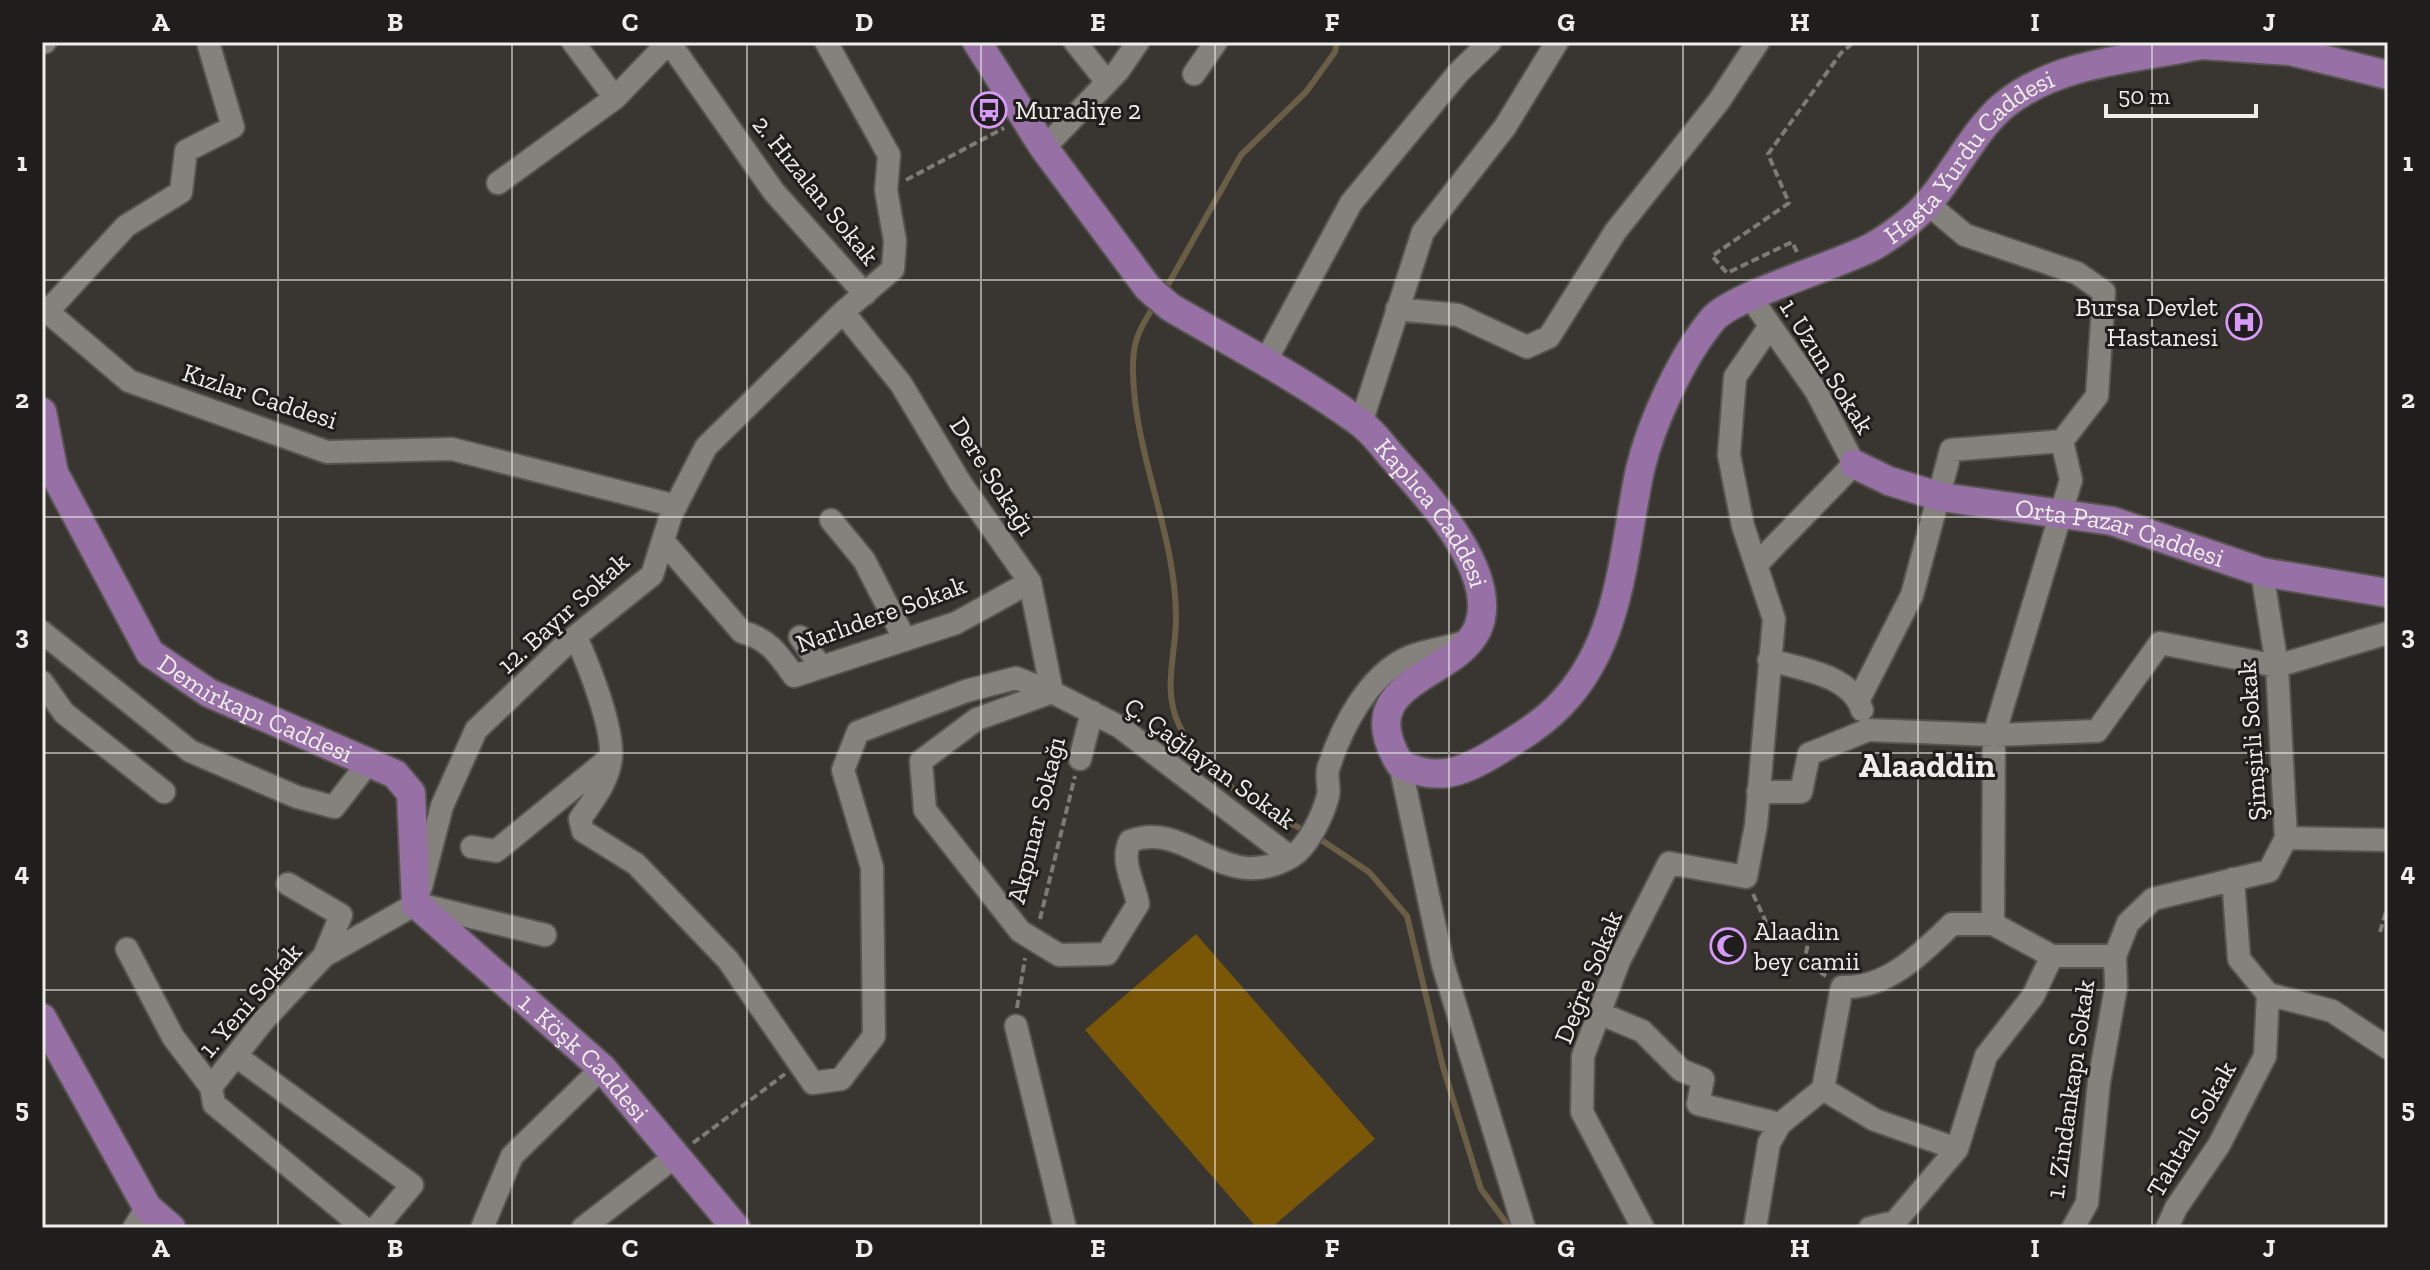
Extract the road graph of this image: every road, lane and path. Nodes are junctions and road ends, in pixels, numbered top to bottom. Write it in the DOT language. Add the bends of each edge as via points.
graph roads {
  1 [pos="573,42"];
  2 [pos="669,42"];
  3 [pos="826,42"];
  4 [pos="977,42"];
  5 [pos="1075,42"];
  6 [pos="1138,42"];
  7 [pos="1216,42"];
  8 [pos="1490,42"];
  9 [pos="1556,42"];
  10 [pos="1758,42"];
  11 [pos="1845,42"];
  12 [pos="1854,42"];
  13 [pos="213,43"];
  14 [pos="2209,44"];
  15 [pos="1841,53"];
  16 [pos="1194,74"];
  17 [pos="2388,75"];
  18 [pos="1107,82"];
  19 [pos="615,98"];
  20 [pos="1024,118"];
  21 [pos="1044,148"];
  22 [pos="498,183"];
  23 [pos="886,190"];
  24 [pos="1928,204"];
  25 [pos="1809,273"];
  26 [pos="865,294"];
  27 [pos="1751,298"];
  28 [pos="44,309"];
  29 [pos="1397,309"];
  30 [pos="843,312"];
  31 [pos="1770,326"];
  32 [pos="1265,362"];
  33 [pos="42,412"];
  34 [pos="1361,423"];
  35 [pos="2062,441"];
  36 [pos="1854,464"];
  37 [pos="1941,497"];
  38 [pos="676,506"];
  39 [pos="2061,513"];
  40 [pos="831,520"];
  41 [pos="663,541"];
  42 [pos="1756,565"];
  43 [pos="2262,572"];
  44 [pos="1030,582"];
  45 [pos="2388,593"];
  46 [pos="42,632"];
  47 [pos="2388,633"];
  48 [pos="576,637"];
  49 [pos="800,637"];
  50 [pos="905,640"];
  51 [pos="1466,641"];
  52 [pos="1769,660"];
  53 [pos="2277,666"];
  54 [pos="821,667"];
  55 [pos="42,682"];
  56 [pos="1052,692"];
  57 [pos="1859,699"];
  58 [pos="1092,712"];
  59 [pos="1868,730"];
  60 [pos="1994,735"];
  61 [pos="611,757"];
  62 [pos="1080,759"];
  63 [pos="369,762"];
  64 [pos="1400,764"];
  65 [pos="164,792"];
  66 [pos="1758,792"];
  67 [pos="2286,838"];
  68 [pos="2388,840"];
  69 [pos="1302,844"];
  70 [pos="472,847"];
  71 [pos="1746,877"];
  72 [pos="2233,879"];
  73 [pos="288,884"];
  74 [pos="416,904"];
  75 [pos="2388,905"];
  76 [pos="1993,924"];
  77 [pos="2380,932"];
  78 [pos="545,935"];
  79 [pos="1034,944"];
  80 [pos="127,949"];
  81 [pos="324,956"];
  82 [pos="2052,956"];
  83 [pos="2115,956"];
  84 [pos="1842,987"];
  85 [pos="2268,994"];
  86 [pos="1599,1013"];
  87 [pos="42,1018"];
  88 [pos="1016,1026"];
  89 [pos="2388,1048"];
  90 [pos="236,1056"];
  91 [pos="799,1063"];
  92 [pos="602,1068"];
  93 [pos="211,1087"];
  94 [pos="1823,1089"];
  95 [pos="1780,1124"];
  96 [pos="1957,1149"];
  97 [pos="677,1155"];
  98 [pos="141,1218"];
  99 [pos="730,1225"];
  100 [pos="171,1228"];
  101 [pos="364,1228"];
  102 [pos="376,1228"];
  103 [pos="482,1228"];
  104 [pos="583,1228"];
  105 [pos="1065,1228"];
  106 [pos="1524,1228"];
  107 [pos="1643,1228"];
  108 [pos="1755,1228"];
  109 [pos="1870,1228"];
  110 [pos="2073,1228"];
  111 [pos="2167,1228"];
  1 -- 19 [label="street"];
  2 -- 19 [label="street"];
  2 -- 26 [label="street, 2. Hızalan Sokak" via="774,192"];
  3 -- 23 [label="street" via="889,155"];
  4 -- 20 [label="main road, Kaplıca Caddesi"];
  5 -- 18 [label="street"];
  6 -- 18 [label="street"];
  7 -- 16 [label="street"];
  8 -- 32 [label="street" via="1351,203"];
  9 -- 29 [label="street" via="1505,127 1423,232"];
  10 -- 29 [label="street" via="1719,101 1615,232 1549,337 1527,347 1458,315"];
  11 -- 15 [label="path"];
  12 -- 15 [label="path"];
  13 -- 28 [label="street" via="233,127 186,151 181,192 126,226"];
  14 -- 17 [label="main road, Hasta Yurdu Caddesi" via="2290,51"];
  14 -- 24 [label="main road, Hasta Yurdu Caddesi" via="2094,65 2048,80 2003,106"];
  15 -- 25 [label="path" via="1768,154 1789,203 1712,256 1727,273 1792,242"];
  18 -- 21 [label="street"];
  19 -- 22 [label="street"];
  20 -- 21 [label="main road, Kaplıca Caddesi"];
  20 -- 23 [label="path"];
  21 -- 32 [label="main road, Kaplıca Caddesi" via="1148,288 1170,307"];
  23 -- 26 [label="street, 12. Bayır Sokak" via="895,241 893,269"];
  24 -- 25 [label="main road, Hasta Yurdu Caddesi" via="1873,246"];
  24 -- 35 [label="street" via="1965,235 2077,273 2104,292 2097,396"];
  25 -- 27 [label="main road, Hasta Yurdu Caddesi"];
  26 -- 30 [label="street, 12. Bayır Sokak"];
  27 -- 31 [label="street, 1. Uzun Sokak"];
  27 -- 64 [label="main road" via="1717,315 1691,347 1641,466 1613,613 1593,660 1563,702 1479,763 1437,776"];
  28 -- 38 [label="street, Kızlar Caddesi" via="129,381 327,452 452,449"];
  29 -- 34 [label="street"];
  30 -- 38 [label="street, 12. Bayır Sokak" via="706,447"];
  30 -- 44 [label="street, Dere Sokağı" via="901,384 961,484"];
  31 -- 36 [label="street, 1. Uzun Sokak" via="1816,391"];
  31 -- 42 [label="street" via="1735,377 1729,455"];
  32 -- 34 [label="main road, Kaplıca Caddesi"];
  33 -- 63 [label="main road, Demirkapı Caddesi" via="54,473 150,653 209,693"];
  34 -- 51 [label="main road, Kaplıca Caddesi" via="1437,506 1473,564 1480,603 1477,629"];
  35 -- 37 [label="street" via="1951,450"];
  35 -- 39 [label="street" via="2071,480"];
  36 -- 37 [label="main road, Orta Pazar Caddesi"];
  36 -- 42 [label="street"];
  37 -- 39 [label="main road, Orta Pazar Caddesi"];
  37 -- 57 [label="street" via="1912,595"];
  38 -- 41 [label="street, 12. Bayır Sokak"];
  39 -- 43 [label="main road, Orta Pazar Caddesi" via="2112,521"];
  39 -- 60 [label="street"];
  40 -- 50 [label="street" via="864,560"];
  41 -- 48 [label="street, 12. Bayır Sokak" via="652,575"];
  41 -- 54 [label="street, Narlıdere Sokak" via="733,623 772,645 794,676"];
  42 -- 52 [label="street" via="1774,619"];
  43 -- 45 [label="main road, Orta Pazar Caddesi"];
  43 -- 53 [label="street, Şimşirli Sokak"];
  44 -- 50 [label="street, Narlıdere Sokak" via="956,623"];
  44 -- 56 [label="street, Dere Sokağı"];
  46 -- 63 [label="street" via="190,751 297,797 334,807"];
  47 -- 53 [label="street"];
  48 -- 61 [label="street" via="602,708"];
  48 -- 74 [label="street, 12. Bayır Sokak" via="476,730 442,806"];
  49 -- 54 [label="street"];
  50 -- 54 [label="street, Narlıdere Sokak"];
  51 -- 64 [label="main road" via="1399,692 1387,733"];
  51 -- 69 [label="street" via="1406,658 1375,682 1337,744 1327,770 1328,794"];
  52 -- 57 [label="street" via="1828,676"];
  52 -- 66 [label="street"];
  53 -- 60 [label="street" via="2160,643 2097,731"];
  53 -- 67 [label="street, Şimşirli Sokak"];
  55 -- 65 [label="street" via="64,713"];
  56 -- 58 [label="street, Ç. Çağlayan Sokak"];
  56 -- 79 [label="street" via="977,719 921,761 925,810"];
  56 -- 91 [label="street, Ç. Çağlayan Sokak" via="1016,678 858,732 843,770 872,867 874,1036 841,1079 813,1083"];
  57 -- 59 [label="street"];
  58 -- 62 [label="street, Akpınar Sokağı"];
  58 -- 69 [label="street, Ç. Çağlayan Sokak"];
  59 -- 60 [label="street"];
  59 -- 66 [label="street" via="1809,754 1801,792"];
  60 -- 76 [label="street"];
  61 -- 70 [label="street" via="496,851"];
  61 -- 91 [label="street" via="603,786 580,819 583,831 636,864 728,960"];
  62 -- 79 [label="path, Akpınar Sokağı"];
  63 -- 74 [label="main road, Demirkapı Caddesi" via="395,774 411,793"];
  64 -- 106 [label="street" via="1443,965"];
  66 -- 71 [label="street"];
  67 -- 68 [label="street"];
  67 -- 72 [label="street, Şimşirli Sokak" via="2269,871"];
  69 -- 79 [label="street" via="1256,870 1239,869 1165,837 1145,835 1130,841 1124,852 1138,904 1107,954 1059,955"];
  71 -- 84 [label="path" via="1766,922 1809,939 1804,962"];
  71 -- 86 [label="street, Değre Sokak" via="1669,863"];
  72 -- 83 [label="street, Şimşirli Sokak" via="2153,899 2128,923"];
  72 -- 85 [label="street" via="2239,959"];
  73 -- 81 [label="street" via="341,915"];
  74 -- 78 [label="street"];
  74 -- 81 [label="street, 1. Yeni Sokak"];
  74 -- 92 [label="main road, 1. Köşk Caddesi"];
  75 -- 77 [label="path"];
  76 -- 82 [label="street"];
  76 -- 84 [label="street" via="1952,924 1916,958 1866,988"];
  79 -- 88 [label="path, Akpınar Sokağı" via="1023,967"];
  80 -- 93 [label="street" via="173,1037"];
  81 -- 90 [label="street, 1. Yeni Sokak"];
  82 -- 83 [label="street"];
  82 -- 96 [label="street" via="2033,996 1986,1056"];
  83 -- 110 [label="street, 1. Zindankapı Sokak" via="2116,987 2099,1082 2087,1203"];
  84 -- 94 [label="street"];
  85 -- 89 [label="street" via="2332,1011"];
  85 -- 111 [label="street, Tahtalı Sokak" via="2265,1056 2219,1145"];
  86 -- 95 [label="street" via="1642,1031 1681,1070 1703,1079 1698,1104"];
  86 -- 107 [label="street, Değre Sokak" via="1583,1056 1582,1112"];
  87 -- 98 [label="main road"];
  88 -- 105 [label="street"];
  90 -- 93 [label="street, 1. Yeni Sokak"];
  90 -- 102 [label="street" via="412,1185"];
  91 -- 97 [label="path"];
  92 -- 97 [label="main road, 1. Köşk Caddesi"];
  92 -- 103 [label="street" via="512,1156"];
  93 -- 101 [label="street" via="214,1104"];
  94 -- 95 [label="street"];
  94 -- 96 [label="street" via="1875,1120"];
  95 -- 108 [label="street" via="1769,1143"];
  96 -- 109 [label="street" via="1895,1222"];
  97 -- 99 [label="main road, 1. Köşk Caddesi"];
  97 -- 104 [label="street"];
  98 -- 100 [label="main road"];
}
